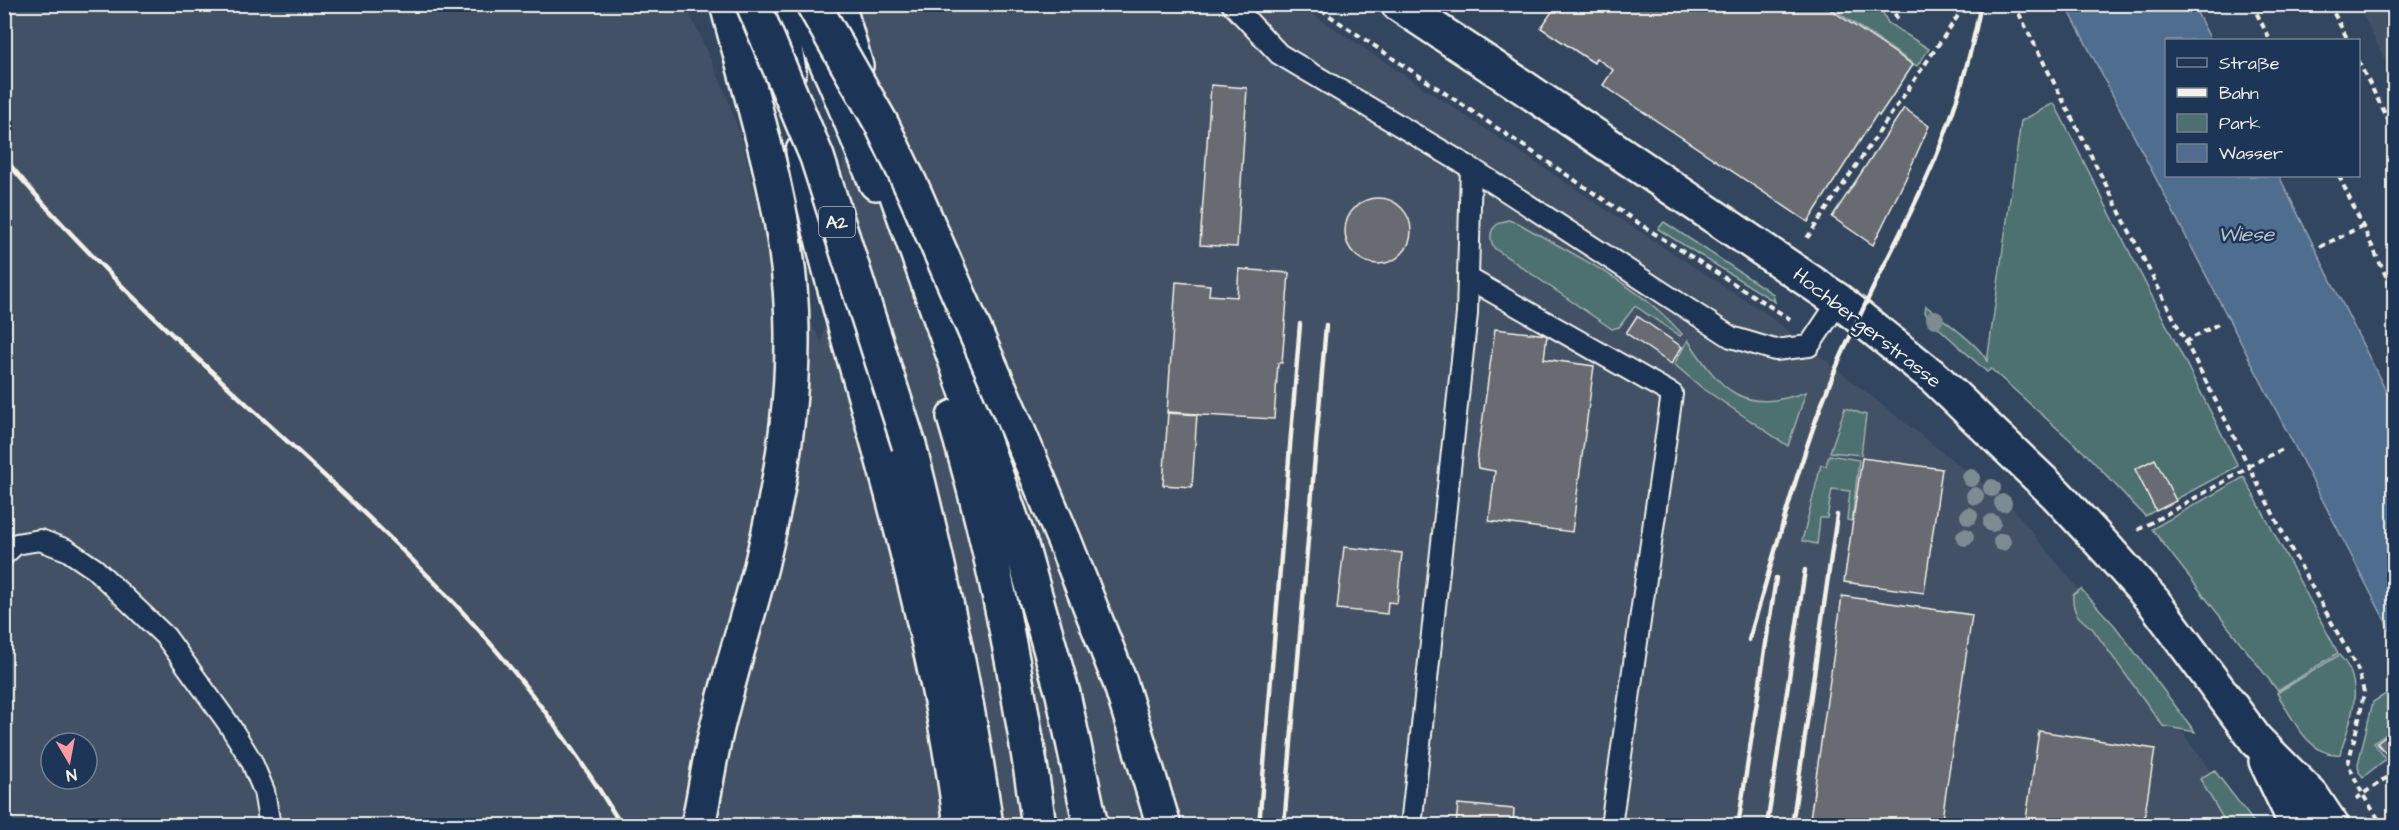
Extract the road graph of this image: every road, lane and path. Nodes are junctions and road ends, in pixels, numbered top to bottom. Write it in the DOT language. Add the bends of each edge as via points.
graph roads {
  1 [pos="727,4"];
  2 [pos="753,4"];
  3 [pos="777,4"];
  4 [pos="801,4"];
  5 [pos="813,4"];
  6 [pos="838,4"];
  7 [pos="1232,4"];
  8 [pos="1312,4"];
  9 [pos="1398,4"];
  10 [pos="1890,4"];
  11 [pos="1966,4"];
  12 [pos="2014,4"];
  13 [pos="2252,4"];
  14 [pos="2329,4"];
  15 [pos="1898,20"];
  16 [pos="2270,39"];
  17 [pos="2347,39"];
  18 [pos="2360,65"];
  19 [pos="2394,131"];
  20 [pos="1471,168"];
  21 [pos="2338,177"];
  22 [pos="2362,226"];
  23 [pos="2320,248"];
  24 [pos="1788,266"];
  25 [pos="1468,278"];
  26 [pos="2394,293"];
  27 [pos="1839,302"];
  28 [pos="2220,323"];
  29 [pos="1816,336"];
  30 [pos="2185,342"];
  31 [pos="2283,449"];
  32 [pos="2249,466"];
  33 [pos="2106,548"];
  34 [pos="4,555"];
  35 [pos="2256,740"];
  36 [pos="270,825"];
  37 [pos="698,825"];
  38 [pos="961,825"];
  39 [pos="986,825"];
  40 [pos="1040,825"];
  41 [pos="1091,825"];
  42 [pos="1164,825"];
  43 [pos="1411,825"];
  44 [pos="1611,825"];
  45 [pos="2297,825"];
  46 [pos="2332,825"];
  47 [pos="2383,825"];
  1 -- 37 [label="main road" via="781,219 792,354 786,442 772,518 714,741"];
  2 -- 39 [label="main road, A2, bridge" via="817,157 909,445 949,608"];
  3 -- 38 [label="main road" via="810,189 901,528 939,690"];
  4 -- 40 [label="main road, A2" via="872,172 959,432 1002,606"];
  5 -- 42 [label="main road, bridge" via="881,123 976,332 1097,623 1134,725"];
  6 -- 41 [label="main road" via="884,159 1022,549 1063,694"];
  7 -- 20 [label="lane" via="1279,54"];
  8 -- 29 [label="path" via="1649,230"];
  9 -- 24 [label="main road, Hochbergerstrasse"];
  10 -- 15 [label="path"];
  11 -- 24 [label="path"];
  12 -- 30 [label="path"];
  13 -- 16 [label="path"];
  14 -- 17 [label="path"];
  18 -- 19 [label="path"];
  20 -- 25 [label="lane"];
  20 -- 29 [label="lane" via="1731,337 1775,350 1809,346"];
  21 -- 22 [label="path"];
  22 -- 23 [label="path"];
  22 -- 26 [label="path"];
  24 -- 27 [label="main road, Hochbergerstrasse"];
  25 -- 43 [label="lane"];
  25 -- 44 [label="lane" via="1671,394"];
  27 -- 29 [label="lane"];
  27 -- 33 [label="main road, Hochbergerstrasse" via="1935,378 2056,494"];
  28 -- 30 [label="path"];
  30 -- 32 [label="path"];
  31 -- 32 [label="path"];
  32 -- 33 [label="path"];
  32 -- 47 [label="path" via="2358,670 2364,692 2348,764"];
  33 -- 35 [label="main road, Hochbergerstrasse" via="2154,602"];
  34 -- 36 [label="lane" via="16,544 40,540 67,550 95,569 166,637 251,760 264,791"];
  35 -- 45 [label="main road, Hochbergerstrasse"];
  35 -- 46 [label="main road, Hochbergerstrasse" via="2312,796"];
}
